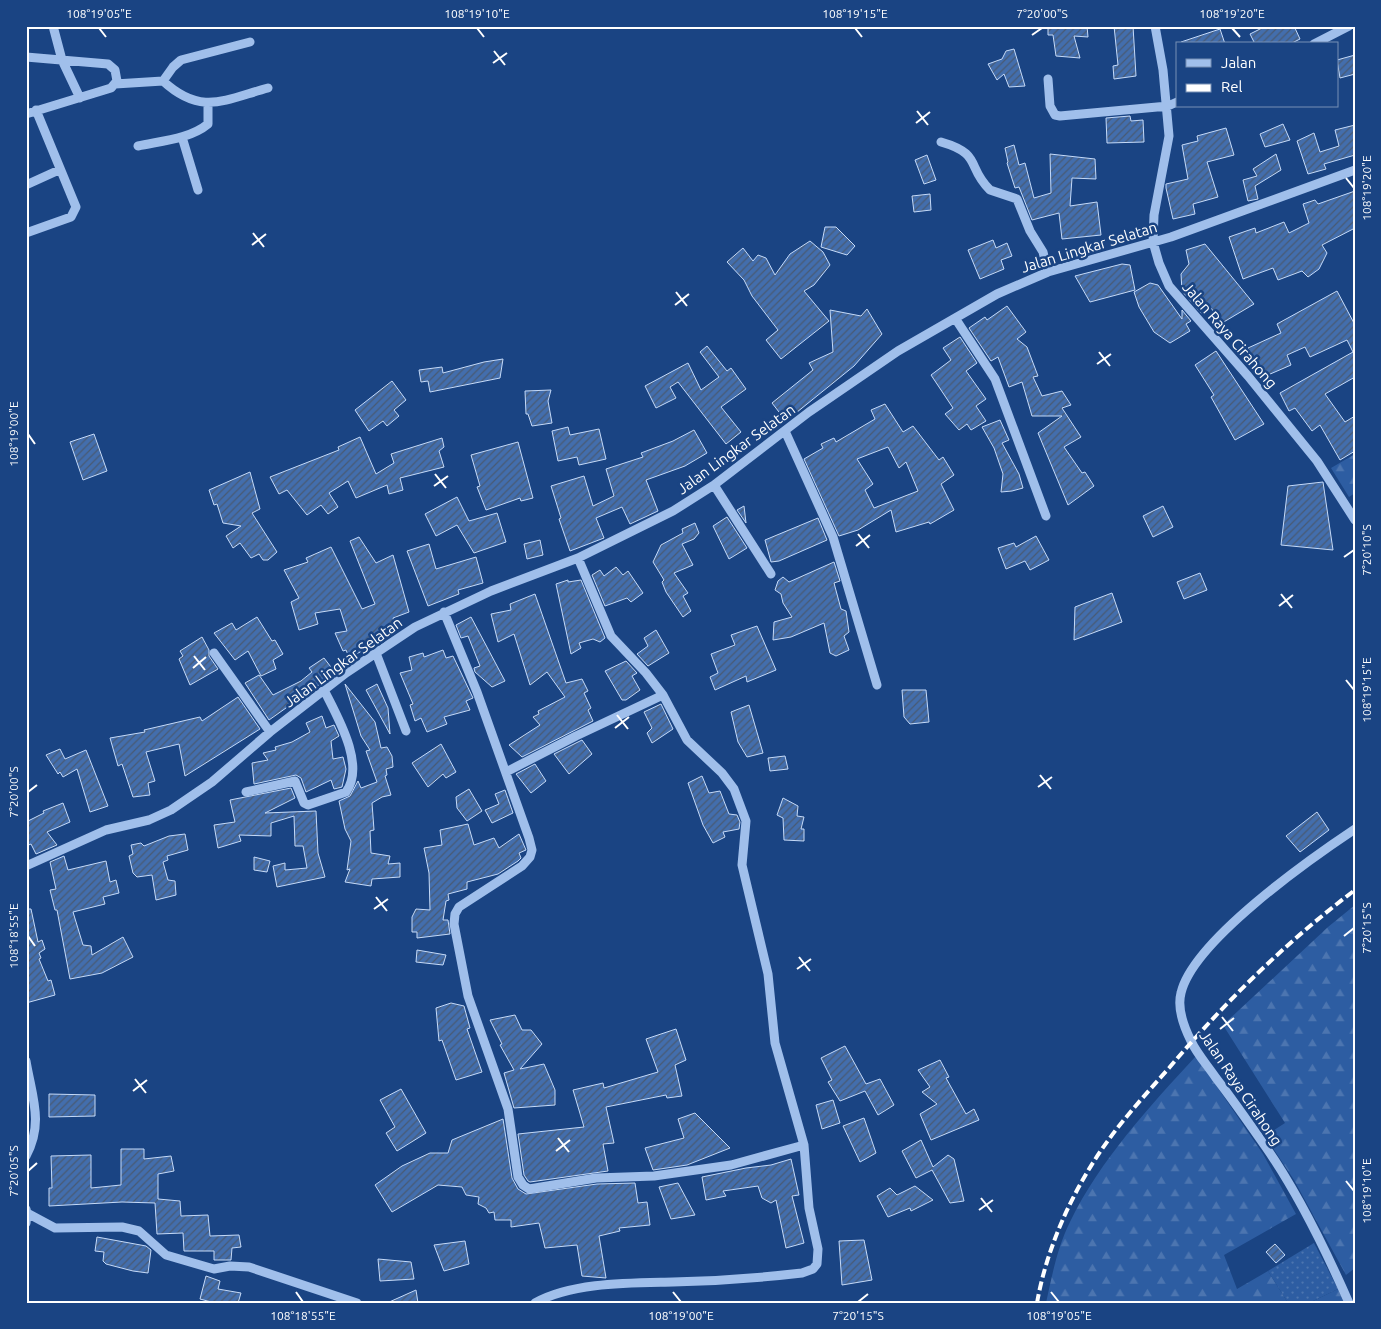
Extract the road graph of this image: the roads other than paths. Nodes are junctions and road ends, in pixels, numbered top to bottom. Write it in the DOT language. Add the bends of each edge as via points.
graph roads {
  1 [pos="53,26"];
  2 [pos="1155,26"];
  3 [pos="1349,26"];
  4 [pos="250,42"];
  5 [pos="1318,42"];
  6 [pos="26,57"];
  7 [pos="62,60"];
  8 [pos="1048,79"];
  9 [pos="163,81"];
  10 [pos="116,84"];
  11 [pos="268,88"];
  12 [pos="80,98"];
  13 [pos="1176,102"];
  14 [pos="208,104"];
  15 [pos="1168,106"];
  16 [pos="36,110"];
  17 [pos="26,114"];
  18 [pos="182,137"];
  19 [pos="941,142"];
  20 [pos="138,146"];
  21 [pos="59,170"];
  22 [pos="1355,170"];
  23 [pos="26,185"];
  24 [pos="198,190"];
  25 [pos="26,234"];
  26 [pos="1153,242"];
  27 [pos="1048,272"];
  28 [pos="955,318"];
  29 [pos="785,431"];
  30 [pos="714,485"];
  31 [pos="1046,516"];
  32 [pos="1355,520"];
  33 [pos="578,558"];
  34 [pos="771,574"];
  35 [pos="444,612"];
  36 [pos="214,653"];
  37 [pos="376,653"];
  38 [pos="877,685"];
  39 [pos="324,690"];
  40 [pos="663,695"];
  41 [pos="406,731"];
  42 [pos="270,732"];
  43 [pos="506,772"];
  44 [pos="246,792"];
  45 [pos="1355,829"];
  46 [pos="26,866"];
  47 [pos="26,1061"];
  48 [pos="804,1145"];
  49 [pos="26,1156"];
  50 [pos="27,1211"];
  51 [pos="26,1223"];
  52 [pos="357,1303"];
  53 [pos="535,1303"];
  54 [pos="1348,1303"];
  1 -- 7 [label="street"];
  2 -- 15 [label="street, Jalan Raya Cirahong"];
  3 -- 5 [label="street"];
  4 -- 9 [label="street" via="181,60"];
  6 -- 7 [label="street"];
  7 -- 10 [label="street" via="111,65 115,70"];
  7 -- 12 [label="street"];
  8 -- 15 [label="street" via="1050,106 1060,116"];
  9 -- 10 [label="street"];
  9 -- 14 [label="street" via="183,98"];
  10 -- 12 [label="street"];
  11 -- 14 [label="street"];
  12 -- 16 [label="street"];
  13 -- 15 [label="street"];
  14 -- 18 [label="street" via="208,124 202,130"];
  15 -- 26 [label="street, Jalan Raya Cirahong" via="1169,136 1157,192"];
  16 -- 17 [label="street"];
  16 -- 21 [label="street"];
  18 -- 20 [label="street"];
  18 -- 24 [label="street"];
  19 -- 27 [label="street" via="968,154 990,190 1017,199 1030,231 1044,252"];
  21 -- 23 [label="street"];
  21 -- 25 [label="street" via="76,207 74,214"];
  22 -- 26 [label="street, Jalan Lingkar Selatan"];
  26 -- 27 [label="street, Jalan Lingkar Selatan"];
  26 -- 32 [label="street, Jalan Raya Cirahong" via="1169,286 1317,461"];
  27 -- 28 [label="street, Jalan Lingkar Selatan" via="1022,281"];
  28 -- 29 [label="street, Jalan Lingkar Selatan" via="898,351"];
  28 -- 31 [label="street" via="995,379"];
  29 -- 30 [label="street, Jalan Lingkar Selatan"];
  29 -- 38 [label="street" via="833,537"];
  30 -- 33 [label="street, Jalan Lingkar Selatan" via="650,523"];
  30 -- 34 [label="street"];
  33 -- 35 [label="street, Jalan Lingkar Selatan"];
  33 -- 40 [label="street" via="611,636"];
  35 -- 37 [label="street, Jalan Lingkar Selatan"];
  35 -- 43 [label="street"];
  36 -- 42 [label="street"];
  37 -- 39 [label="street, Jalan Lingkar Selatan"];
  37 -- 41 [label="street"];
  39 -- 42 [label="street, Jalan Lingkar Selatan"];
  39 -- 44 [label="street" via="342,725 354,766 346,792 308,805 304,803 295,781"];
  40 -- 43 [label="street"];
  40 -- 48 [label="street" via="687,740 734,789 746,821 742,865 767,966 775,1043"];
  42 -- 46 [label="street, Jalan Lingkar Selatan" via="212,782 171,810 149,820 106,830"];
  43 -- 48 [label="street" via="529,838 530,857 522,866 458,907 454,924 468,996 508,1109 518,1177 523,1185 529,1188 596,1178 654,1176 731,1165"];
  45 -- 54 [label="street, Jalan Raya Cirahong" via="1264,896 1222,935 1198,960 1180,994 1181,1011 1191,1041 1284,1177"];
  47 -- 49 [label="street" via="37,1129"];
  48 -- 53 [label="street" via="809,1208 818,1249 817,1264 813,1269 769,1277 627,1282 576,1290"];
  50 -- 51 [label="street"];
  50 -- 52 [label="street" via="55,1228 122,1227 140,1231 166,1255 214,1269 249,1267"];
}
